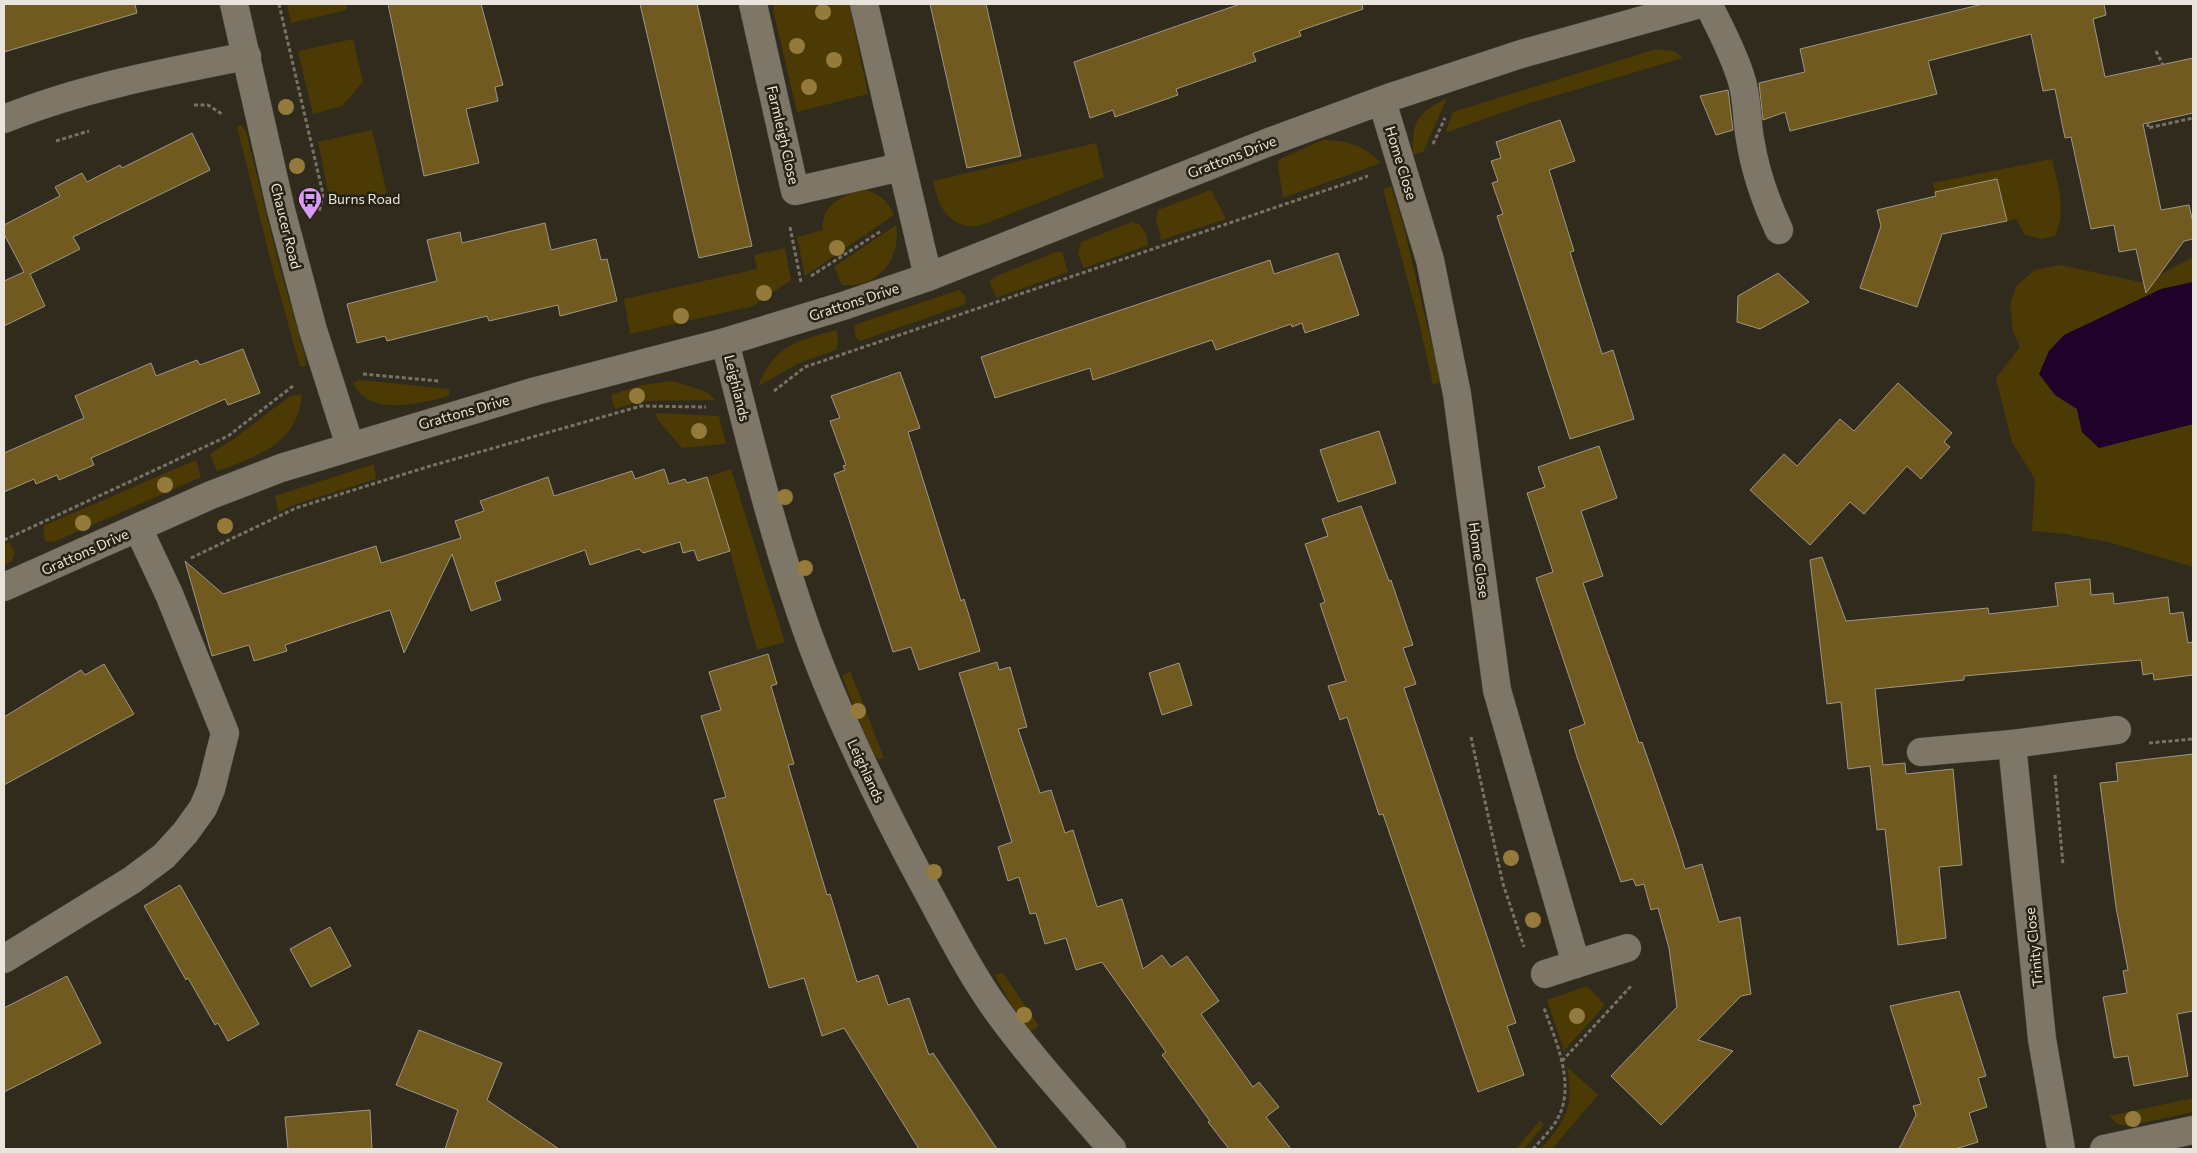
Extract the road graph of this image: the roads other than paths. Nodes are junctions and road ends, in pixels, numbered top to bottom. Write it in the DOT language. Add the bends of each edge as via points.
graph roads {
  1 [pos="234,4"];
  2 [pos="753,4"];
  3 [pos="864,4"];
  4 [pos="1700,4"];
  5 [pos="1708,4"];
  6 [pos="247,56"];
  7 [pos="1382,101"];
  8 [pos="4,119"];
  9 [pos="901,167"];
  10 [pos="1779,230"];
  11 [pos="928,277"];
  12 [pos="725,342"];
  13 [pos="350,446"];
  14 [pos="138,528"];
  15 [pos="4,587"];
  16 [pos="2117,730"];
  17 [pos="2012,744"];
  18 [pos="1921,752"];
  19 [pos="1627,948"];
  20 [pos="4,959"];
  21 [pos="1576,964"];
  22 [pos="1545,974"];
  23 [pos="2193,1130"];
  24 [pos="1112,1149"];
  25 [pos="2061,1149"];
  26 [pos="2104,1149"];
  1 -- 6 [label="street, Chaucer Road"];
  2 -- 9 [label="street, Farmleigh Close" via="795,191"];
  3 -- 9 [label="street"];
  4 -- 7 [label="street, Grattons Drive" via="1607,28"];
  5 -- 10 [label="street" via="1741,78 1748,107 1754,165 1764,200"];
  6 -- 8 [label="street" via="116,84 36,106"];
  6 -- 13 [label="street, Chaucer Road" via="281,210 313,330"];
  7 -- 11 [label="street, Grattons Drive" via="1269,142"];
  7 -- 21 [label="street, Home Close" via="1430,260 1457,394 1496,690"];
  9 -- 11 [label="street"];
  11 -- 12 [label="street, Grattons Drive"];
  12 -- 13 [label="street, Grattons Drive" via="536,391"];
  12 -- 24 [label="street, Leighlands" via="776,535 808,632 846,728 884,810 945,924 995,1008"];
  13 -- 14 [label="street, Grattons Drive" via="272,471"];
  14 -- 15 [label="street, Grattons Drive"];
  14 -- 20 [label="street" via="225,733 211,789 203,808 164,856 132,880"];
  16 -- 17 [label="street"];
  17 -- 18 [label="street"];
  17 -- 25 [label="street, Trinity Close" via="2046,1072"];
  19 -- 21 [label="street"];
  21 -- 22 [label="street"];
  23 -- 26 [label="street"];
}
